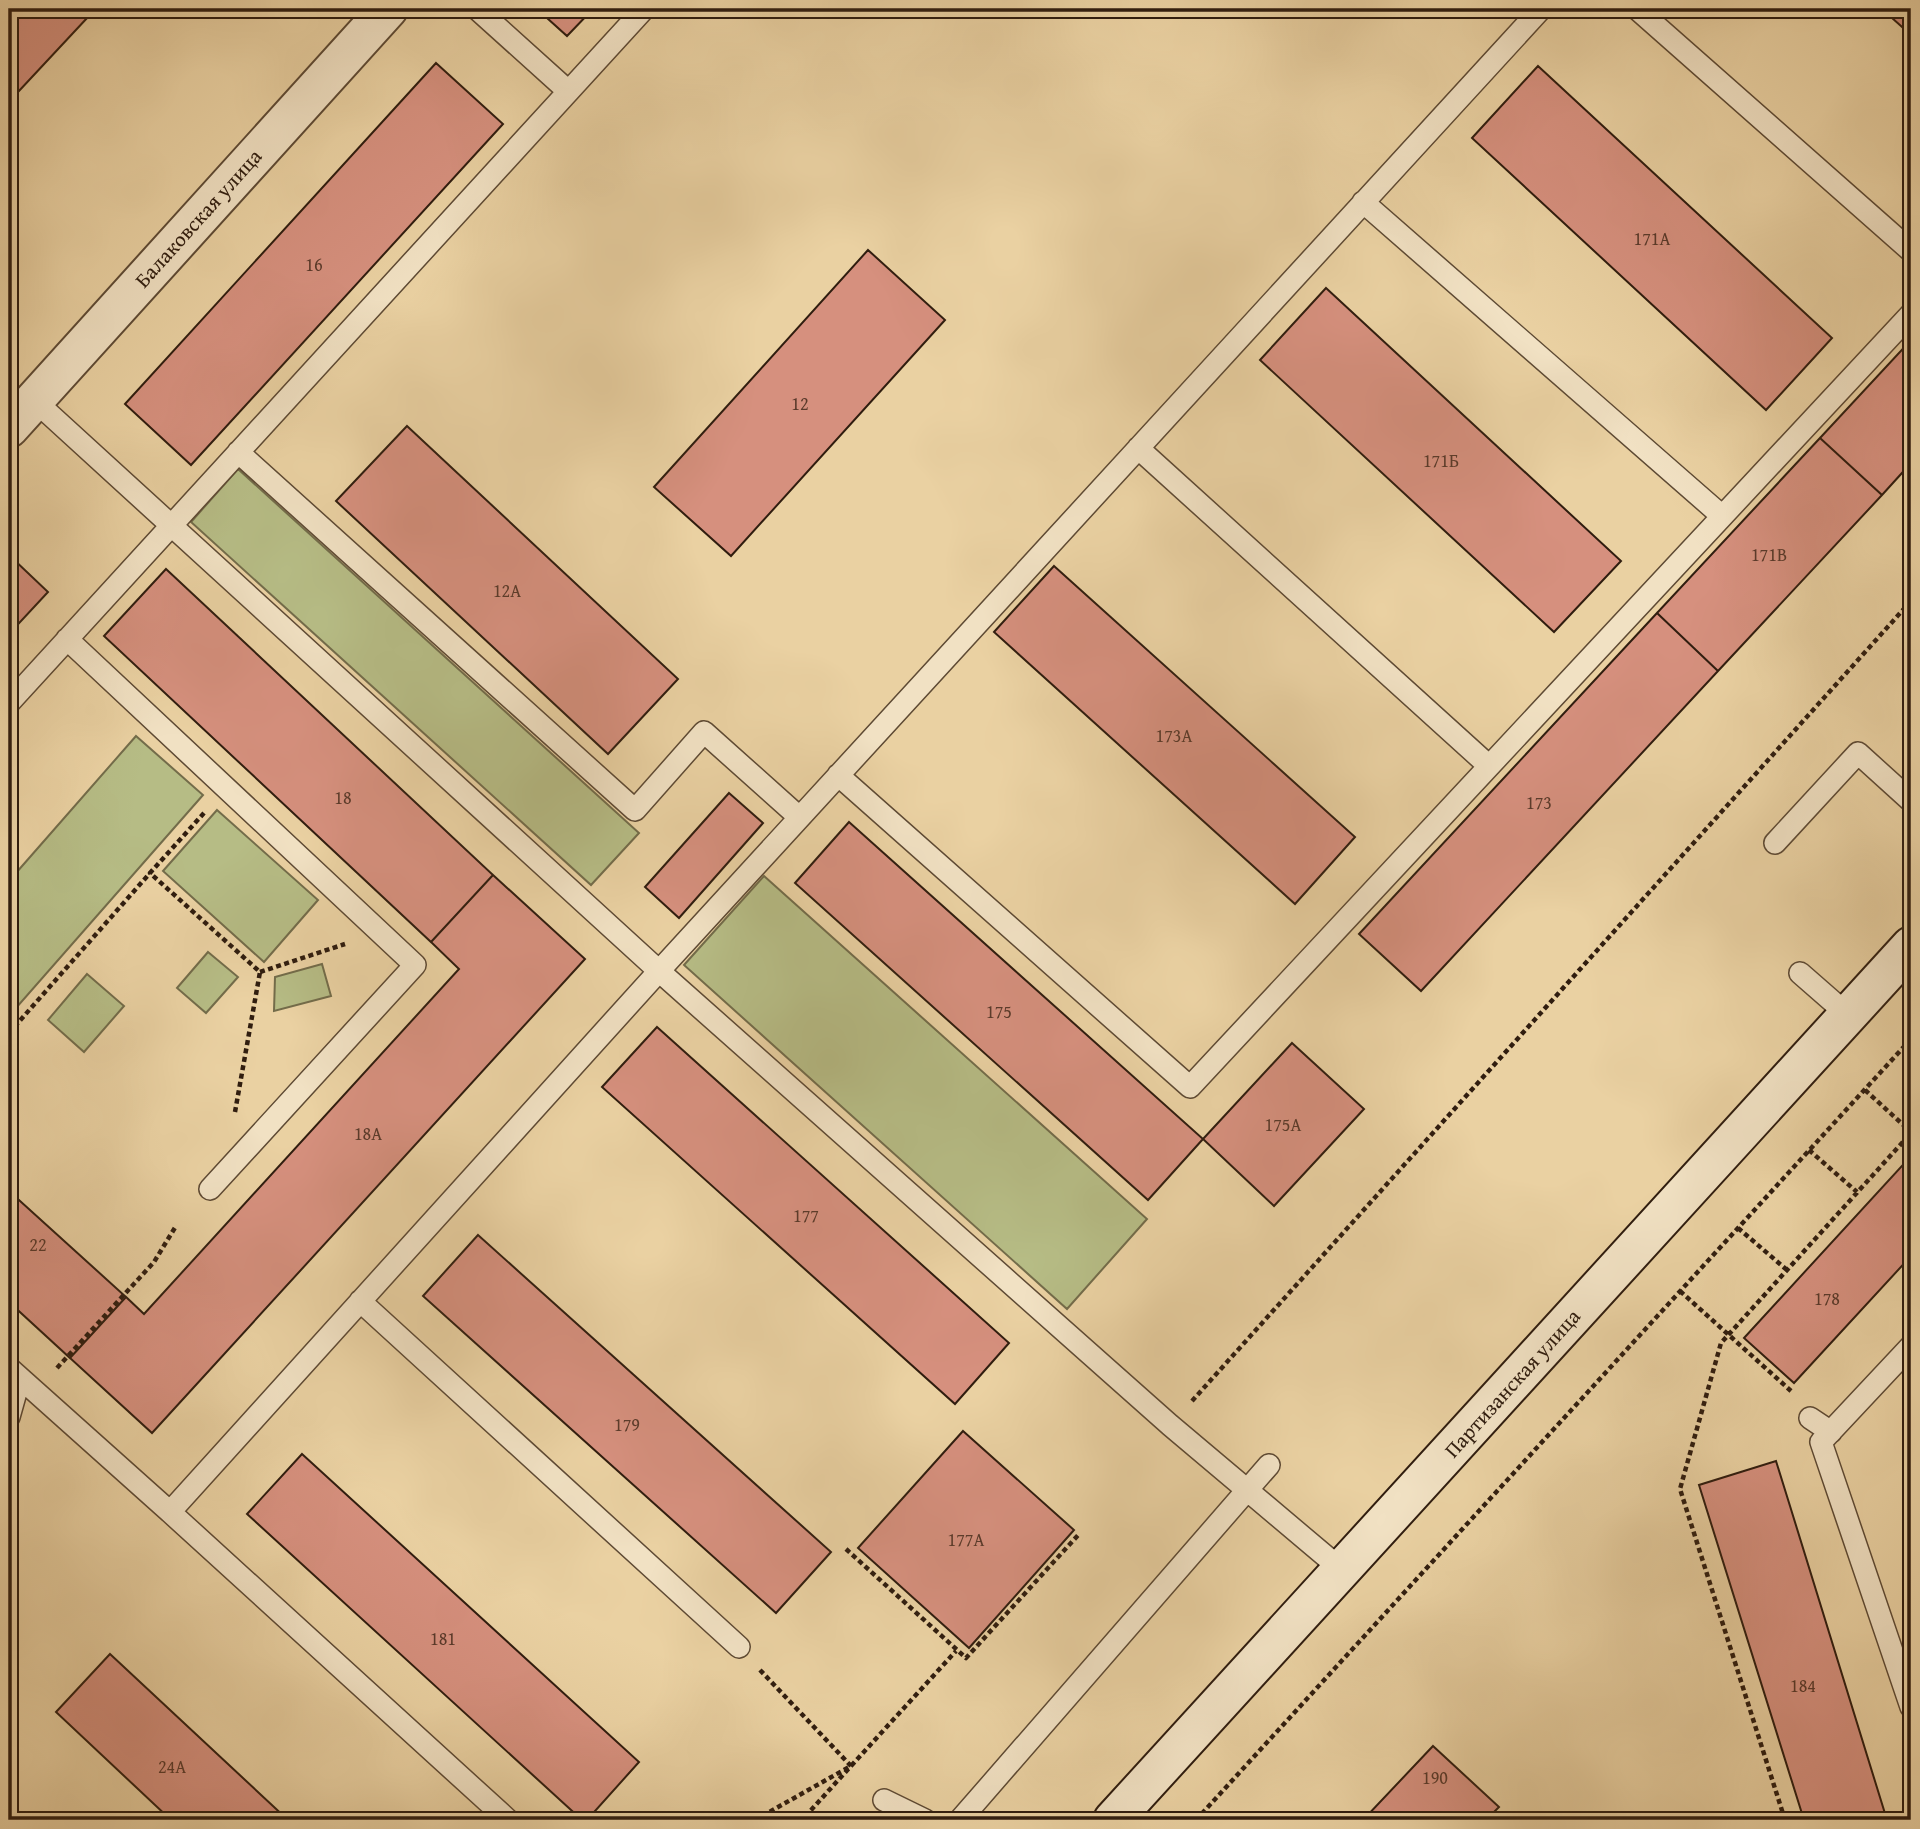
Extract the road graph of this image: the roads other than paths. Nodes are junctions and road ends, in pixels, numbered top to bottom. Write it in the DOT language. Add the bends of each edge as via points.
graph roads {
  1 [pos="388,9"];
  2 [pos="477,9"];
  3 [pos="643,9"];
  4 [pos="1541,9"];
  5 [pos="1637,9"];
  6 [pos="568,91"];
  7 [pos="1363,202"];
  8 [pos="1911,251"];
  9 [pos="1911,314"];
  10 [pos="21,414"];
  11 [pos="1138,448"];
  12 [pos="238,452"];
  13 [pos="1722,516"];
  14 [pos="172,525"];
  15 [pos="67,639"];
  16 [pos="9,703"];
  17 [pos="1489,766"];
  18 [pos="838,775"];
  19 [pos="1911,801"];
  20 [pos="800,817"];
  21 [pos="1775,843"];
  22 [pos="1911,946"];
  23 [pos="659,971"];
  24 [pos="1800,972"];
  25 [pos="1848,1015"];
  26 [pos="210,1189"];
  27 [pos="360,1301"];
  28 [pos="1911,1346"];
  29 [pos="21,1380"];
  30 [pos="9,1417"];
  31 [pos="1810,1418"];
  32 [pos="1832,1431"];
  33 [pos="1269,1465"];
  34 [pos="1247,1490"];
  35 [pos="170,1512"];
  36 [pos="1342,1570"];
  37 [pos="739,1647"];
  38 [pos="1911,1707"];
  39 [pos="884,1800"];
  40 [pos="508,1820"];
  41 [pos="925,1820"];
  42 [pos="960,1820"];
  43 [pos="1113,1820"];
  1 -- 10 [label="street, Балаковская улица"];
  2 -- 6 [label="lane"];
  3 -- 6 [label="lane"];
  4 -- 7 [label="lane"];
  5 -- 8 [label="lane"];
  6 -- 12 [label="lane"];
  7 -- 11 [label="lane"];
  7 -- 13 [label="lane"];
  9 -- 13 [label="lane"];
  10 -- 14 [label="lane"];
  11 -- 17 [label="lane"];
  11 -- 18 [label="lane"];
  12 -- 14 [label="lane"];
  12 -- 20 [label="lane" via="635,810 704,732"];
  13 -- 17 [label="lane"];
  14 -- 15 [label="lane"];
  14 -- 23 [label="lane"];
  15 -- 16 [label="lane"];
  15 -- 26 [label="lane" via="415,965"];
  17 -- 18 [label="lane" via="1190,1087"];
  18 -- 20 [label="lane"];
  19 -- 21 [label="lane" via="1858,752"];
  20 -- 23 [label="lane"];
  22 -- 25 [label="street, Партизанская улица"];
  23 -- 27 [label="lane"];
  23 -- 34 [label="lane"];
  24 -- 25 [label="lane"];
  25 -- 36 [label="street, Партизанская улица"];
  27 -- 35 [label="lane"];
  27 -- 37 [label="lane"];
  28 -- 32 [label="lane"];
  29 -- 30 [label="lane"];
  29 -- 35 [label="lane"];
  31 -- 32 [label="lane"];
  32 -- 38 [label="lane" via="1821,1442"];
  33 -- 34 [label="lane"];
  34 -- 36 [label="lane"];
  34 -- 42 [label="lane"];
  35 -- 40 [label="lane"];
  36 -- 43 [label="street, Партизанская улица"];
  39 -- 41 [label="lane"];
}
